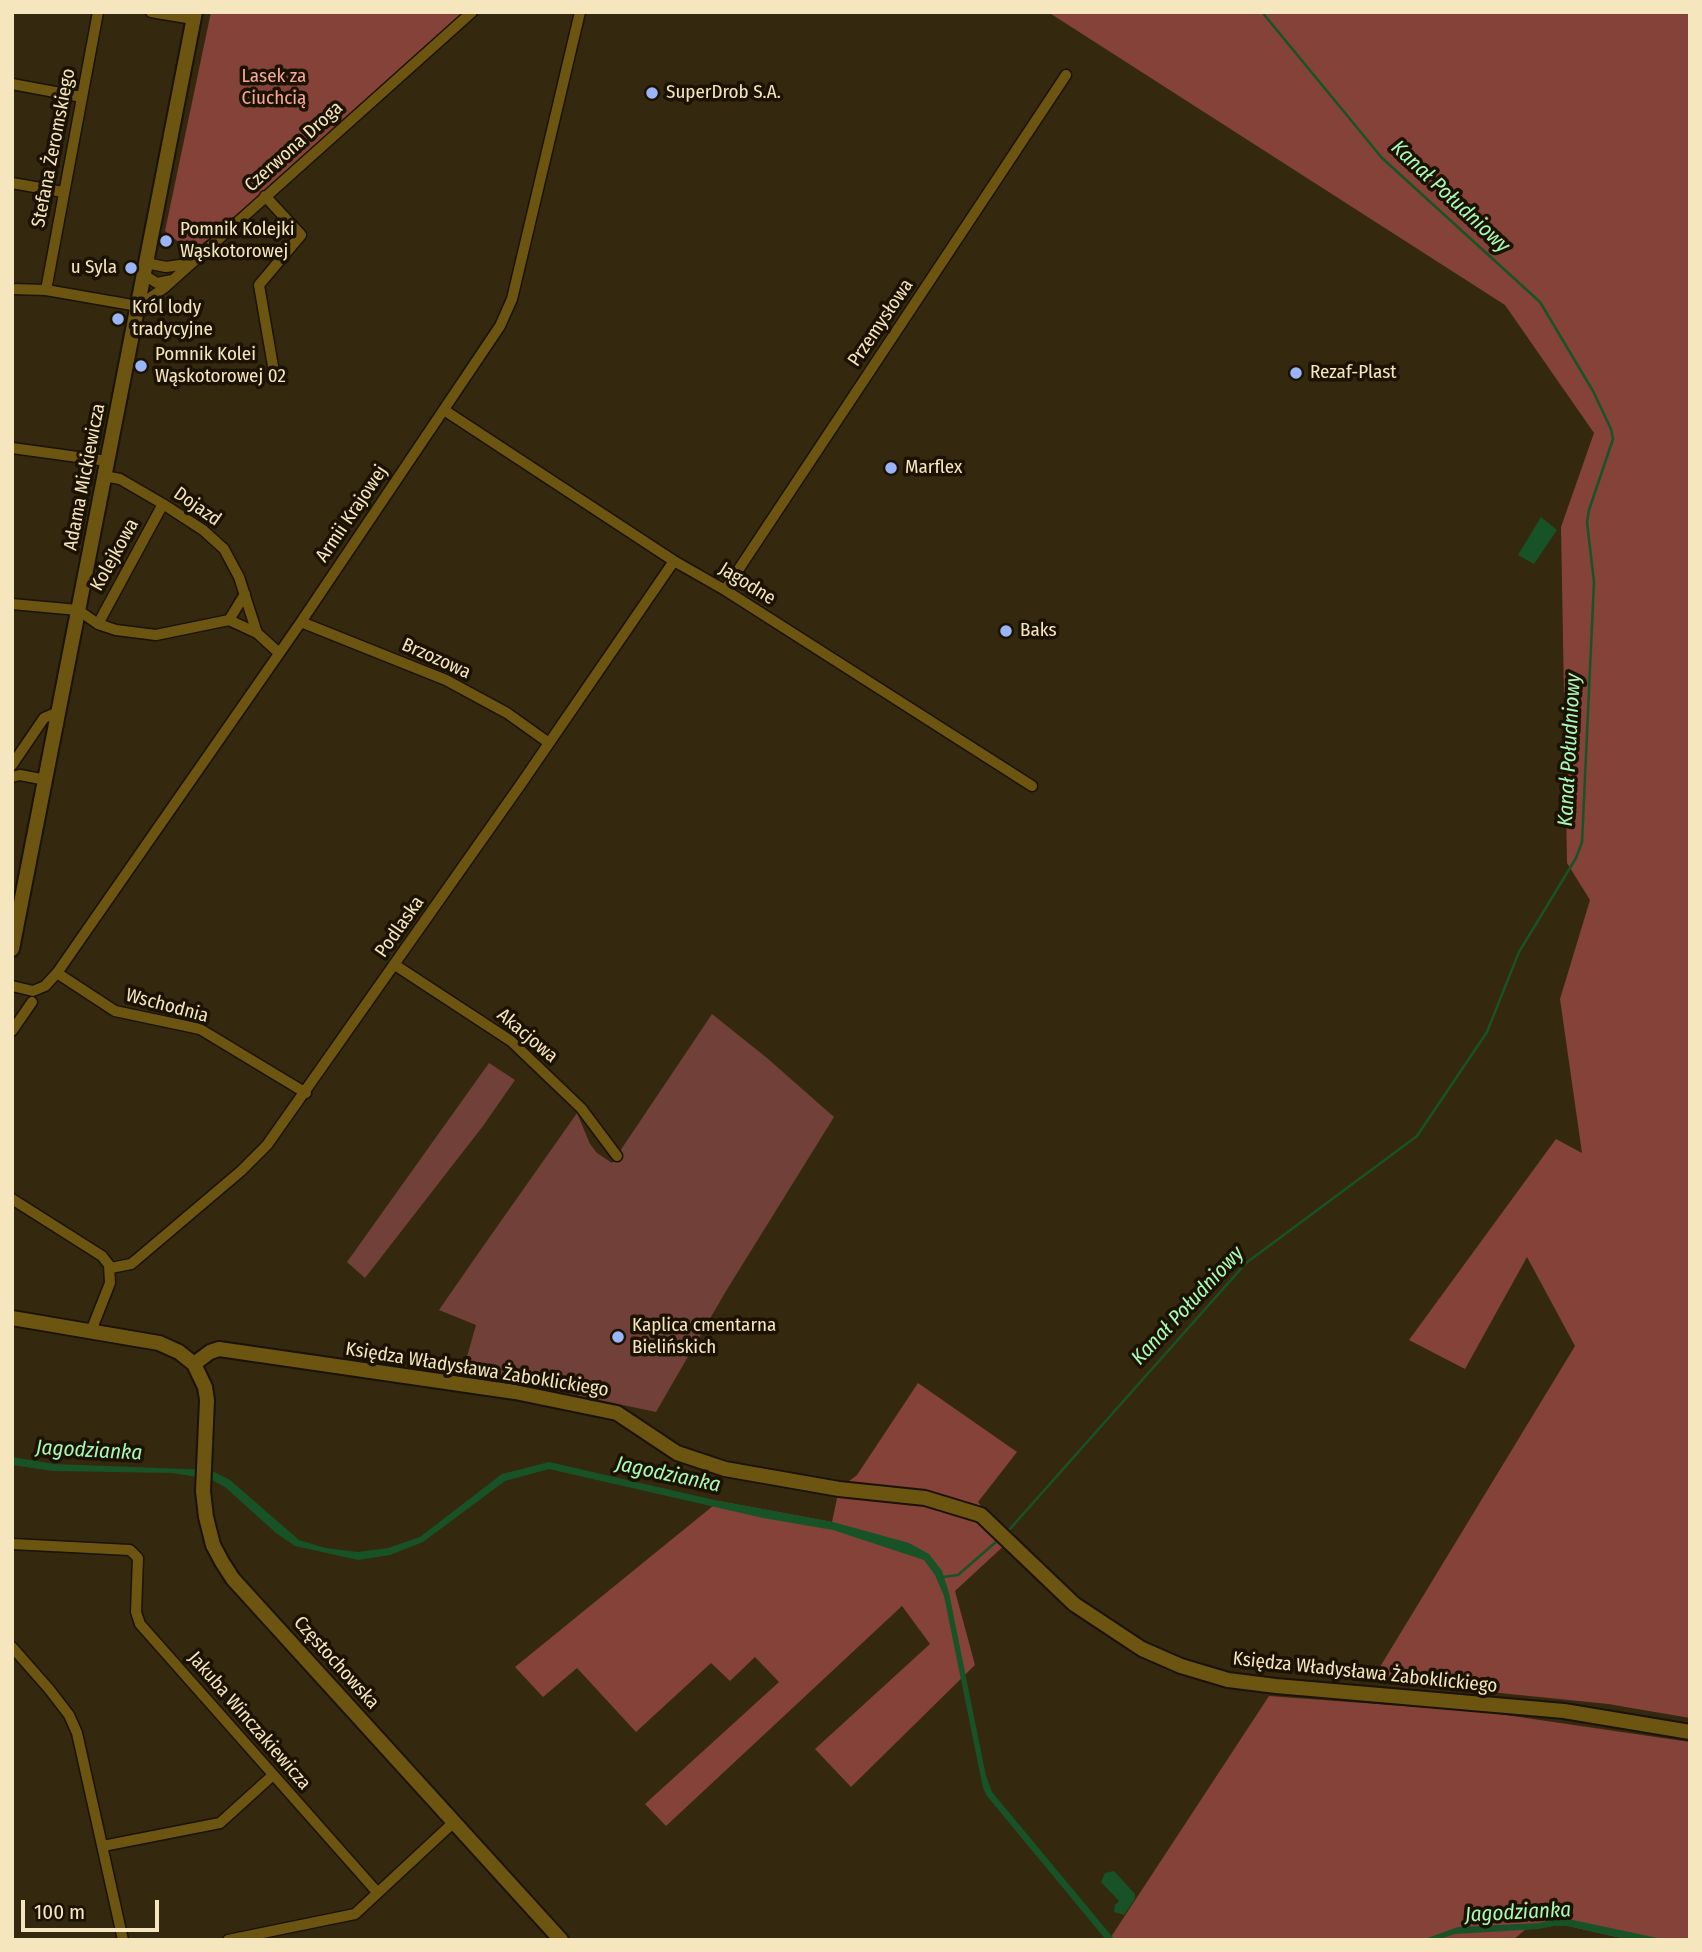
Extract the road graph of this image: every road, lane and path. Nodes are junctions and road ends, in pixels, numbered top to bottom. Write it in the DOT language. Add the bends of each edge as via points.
graph roads {
  1 [pos="98,12"];
  2 [pos="151,12"];
  3 [pos="472,12"];
  4 [pos="579,12"];
  5 [pos="194,16"];
  6 [pos="1066,75"];
  7 [pos="12,84"];
  8 [pos="82,97"];
  9 [pos="12,183"];
  10 [pos="63,192"];
  11 [pos="265,197"];
  12 [pos="191,262"];
  13 [pos="145,269"];
  14 [pos="172,280"];
  15 [pos="12,289"];
  16 [pos="46,290"];
  17 [pos="138,306"];
  18 [pos="274,372"];
  19 [pos="444,410"];
  20 [pos="12,448"];
  21 [pos="105,469"];
  22 [pos="163,504"];
  23 [pos="674,561"];
  24 [pos="725,590"];
  25 [pos="245,594"];
  26 [pos="12,604"];
  27 [pos="78,610"];
  28 [pos="229,620"];
  29 [pos="301,622"];
  30 [pos="98,624"];
  31 [pos="257,632"];
  32 [pos="279,653"];
  33 [pos="60,711"];
  34 [pos="550,743"];
  35 [pos="12,765"];
  36 [pos="12,777"];
  37 [pos="46,780"];
  38 [pos="1032,786"];
  39 [pos="12,949"];
  40 [pos="395,965"];
  41 [pos="57,973"];
  42 [pos="12,986"];
  43 [pos="32,1002"];
  44 [pos="12,1031"];
  45 [pos="306,1093"];
  46 [pos="617,1156"];
  47 [pos="12,1199"];
  48 [pos="111,1268"];
  49 [pos="12,1318"];
  50 [pos="91,1331"];
  51 [pos="194,1364"];
  52 [pos="12,1544"];
  53 [pos="12,1647"];
  54 [pos="1690,1732"];
  55 [pos="273,1774"];
  56 [pos="454,1822"];
  57 [pos="103,1846"];
  58 [pos="377,1892"];
  59 [pos="123,1940"];
  60 [pos="228,1940"];
  61 [pos="561,1940"];
  1 -- 8 [label="street, Stefana Żeromskiego"];
  2 -- 5 [label="street"];
  3 -- 11 [label="street, Czerwona Droga"];
  4 -- 19 [label="street, Armii Krajowej" via="512,299 500,326"];
  5 -- 13 [label="main road, Adama Mickiewicza"];
  6 -- 24 [label="street, Przemysłowa"];
  7 -- 8 [label="street"];
  8 -- 10 [label="street, Stefana Żeromskiego"];
  9 -- 10 [label="street"];
  10 -- 16 [label="street, Stefana Żeromskiego"];
  11 -- 12 [label="street, Czerwona Droga"];
  11 -- 18 [label="street" via="301,235 259,285"];
  12 -- 13 [label="street"];
  12 -- 14 [label="street, Czerwona Droga"];
  13 -- 14 [label="street" via="157,283"];
  13 -- 17 [label="main road, Adama Mickiewicza"];
  14 -- 17 [label="street, Czerwona Droga"];
  15 -- 16 [label="street"];
  16 -- 17 [label="street"];
  17 -- 21 [label="main road, Adama Mickiewicza"];
  19 -- 23 [label="street, Jagodne"];
  19 -- 29 [label="street, Armii Krajowej"];
  20 -- 21 [label="street, Dojazd"];
  21 -- 22 [label="street, Dojazd"];
  21 -- 27 [label="main road, Adama Mickiewicza"];
  22 -- 25 [label="street, Dojazd" via="224,549"];
  22 -- 30 [label="street, Kolejkowa"];
  23 -- 24 [label="street, Jagodne"];
  23 -- 34 [label="street, Podlaska"];
  24 -- 38 [label="street, Jagodne"];
  25 -- 28 [label="street"];
  25 -- 31 [label="street, Dojazd"];
  26 -- 27 [label="street"];
  27 -- 30 [label="street"];
  27 -- 33 [label="main road, Adama Mickiewicza"];
  28 -- 30 [label="street" via="156,635"];
  28 -- 31 [label="street, Dojazd"];
  29 -- 32 [label="street, Armii Krajowej"];
  29 -- 34 [label="street, Brzozowa" via="446,680"];
  31 -- 32 [label="street, Dojazd"];
  32 -- 41 [label="street, Armii Krajowej"];
  33 -- 35 [label="street" via="44,718"];
  33 -- 37 [label="main road, Adama Mickiewicza"];
  34 -- 40 [label="street, Podlaska"];
  36 -- 37 [label="street"];
  37 -- 39 [label="main road, Adama Mickiewicza"];
  40 -- 45 [label="street, Podlaska"];
  40 -- 46 [label="street, Akacjowa" via="511,1041 581,1108"];
  41 -- 42 [label="street, Armii Krajowej" via="45,986 33,990"];
  41 -- 45 [label="street, Wschodnia" via="115,1011 200,1030"];
  43 -- 44 [label="street"];
  45 -- 48 [label="street, Podlaska" via="242,1171 131,1264"];
  47 -- 48 [label="street" via="102,1256"];
  48 -- 50 [label="street" via="110,1283"];
  49 -- 50 [label="main road"];
  50 -- 51 [label="main road" via="159,1343"];
  51 -- 54 [label="main road, Księdza Władysława Żaboklickiego" via="219,1349 515,1392 617,1413 677,1452 725,1469 936,1501 981,1515 1074,1604 1142,1649 1228,1680 1564,1711"];
  51 -- 56 [label="main road, Częstochowska" via="207,1400 203,1491 213,1545 233,1579"];
  52 -- 55 [label="street, Jakuba Winczakiewicza" via="130,1550 138,1558 136,1612 140,1624"];
  53 -- 57 [label="street" via="69,1715 78,1733"];
  55 -- 57 [label="street" via="220,1823"];
  55 -- 58 [label="street, Jakuba Winczakiewicza"];
  56 -- 58 [label="street"];
  56 -- 61 [label="main road, Częstochowska"];
  57 -- 59 [label="street"];
  58 -- 60 [label="street" via="355,1914"];
}
